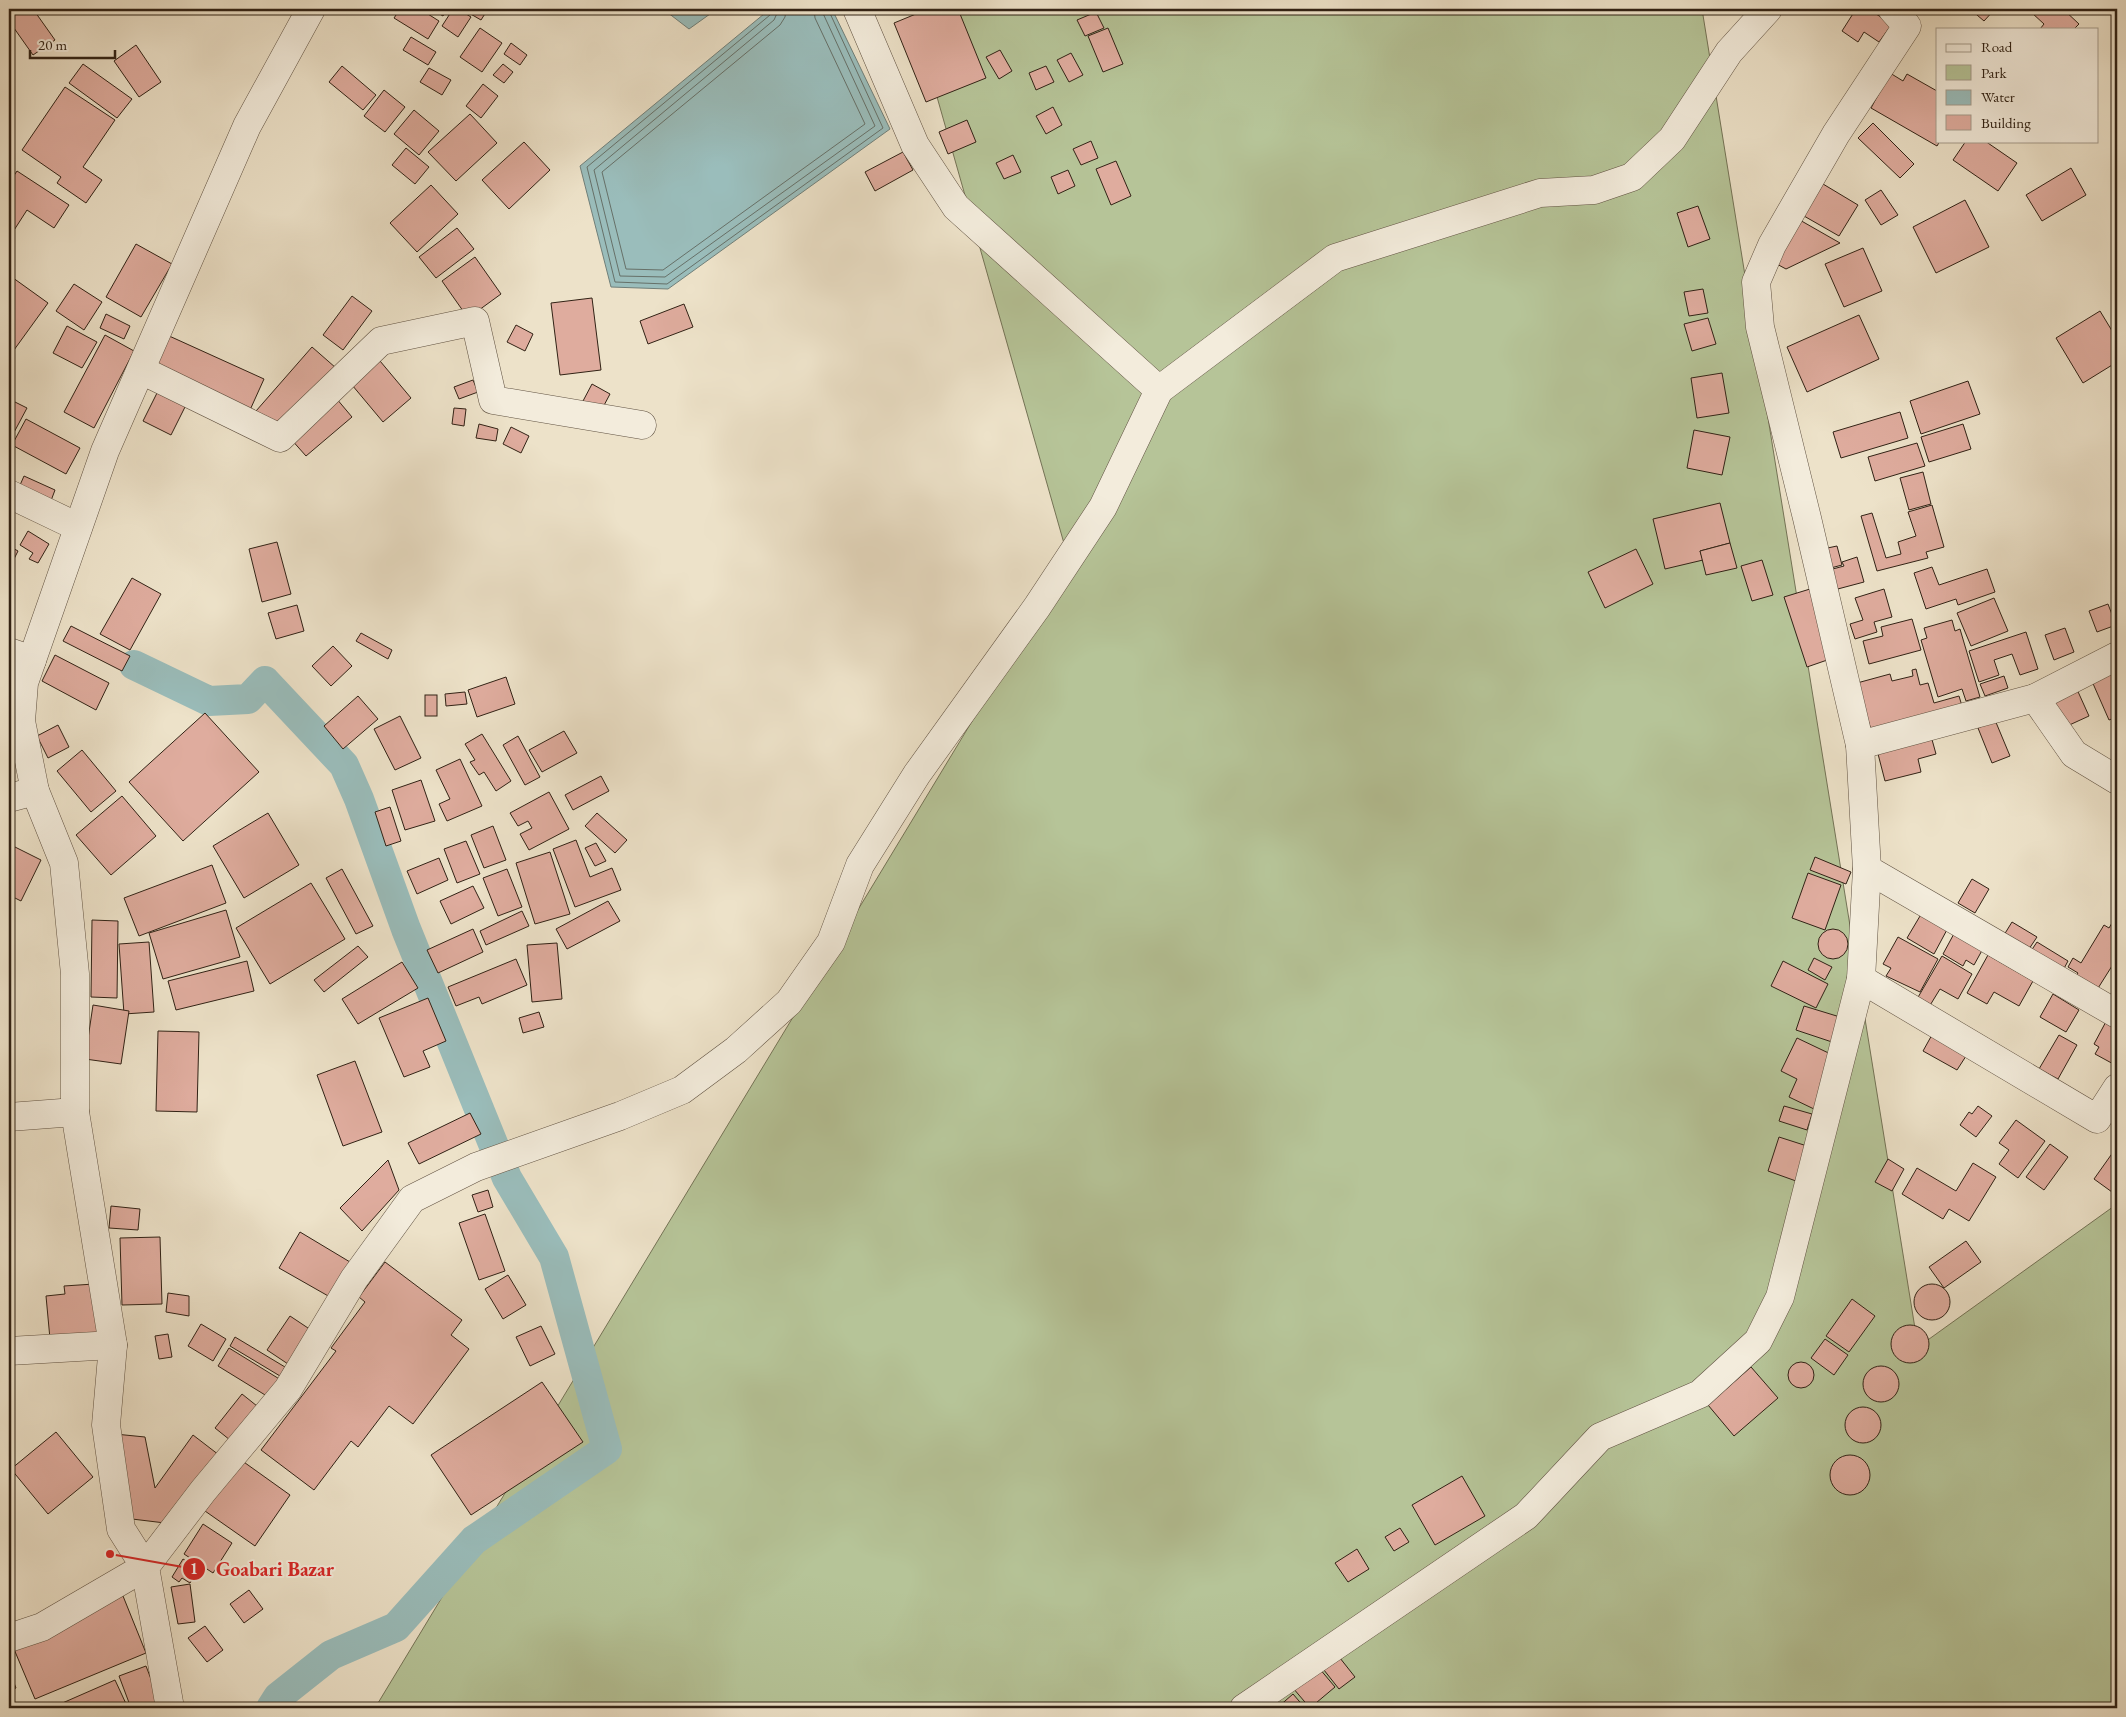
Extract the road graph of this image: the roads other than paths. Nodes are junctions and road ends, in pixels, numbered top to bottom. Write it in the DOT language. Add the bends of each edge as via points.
graph roads {
  1 [pos="311,9"];
  2 [pos="858,9"];
  3 [pos="1768,9"];
  4 [pos="1892,9"];
  5 [pos="140,370"];
  6 [pos="1159,390"];
  7 [pos="642,425"];
  8 [pos="9,494"];
  9 [pos="78,527"];
  10 [pos="20,656"];
  11 [pos="2117,656"];
  12 [pos="2035,698"];
  13 [pos="1860,744"];
  14 [pos="2117,780"];
  15 [pos="35,791"];
  16 [pos="9,798"];
  17 [pos="1868,869"];
  18 [pos="1861,979"];
  19 [pos="2117,1014"];
  20 [pos="2117,1088"];
  21 [pos="75,1112"];
  22 [pos="9,1118"];
  23 [pos="113,1345"];
  24 [pos="9,1351"];
  25 [pos="145,1567"];
  26 [pos="9,1638"];
  27 [pos="170,1708"];
  28 [pos="1244,1708"];
  1 -- 5 [label="street" via="247,126"];
  2 -- 6 [label="street" via="915,145 956,207"];
  3 -- 6 [label="street" via="1729,52 1672,139 1632,177 1594,190 1540,193 1335,258"];
  4 -- 13 [label="street" via="1906,26 1830,143 1772,245 1756,282 1760,326"];
  5 -- 7 [label="street" via="280,438 381,341 475,321 493,400"];
  5 -- 9 [label="street" via="105,451"];
  6 -- 25 [label="street" via="1103,507 1037,607 917,774 860,865 831,942 789,1002 736,1050 682,1090 620,1116 476,1167 412,1199 354,1280 288,1389"];
  8 -- 9 [label="street"];
  9 -- 10 [label="street"];
  10 -- 15 [label="street" via="24,683 21,721"];
  11 -- 12 [label="street"];
  12 -- 13 [label="street"];
  12 -- 14 [label="street" via="2074,754"];
  13 -- 17 [label="street"];
  15 -- 16 [label="street"];
  15 -- 21 [label="street" via="64,863 75,974"];
  17 -- 18 [label="street"];
  17 -- 19 [label="street"];
  18 -- 20 [label="street" via="2097,1119"];
  18 -- 28 [label="street" via="1780,1296 1758,1341 1700,1394 1600,1436 1526,1516"];
  21 -- 22 [label="street"];
  21 -- 23 [label="street"];
  23 -- 24 [label="street"];
  23 -- 25 [label="street" via="106,1425 110,1453 122,1529"];
  25 -- 26 [label="street" via="42,1627"];
  25 -- 27 [label="street"];
}
